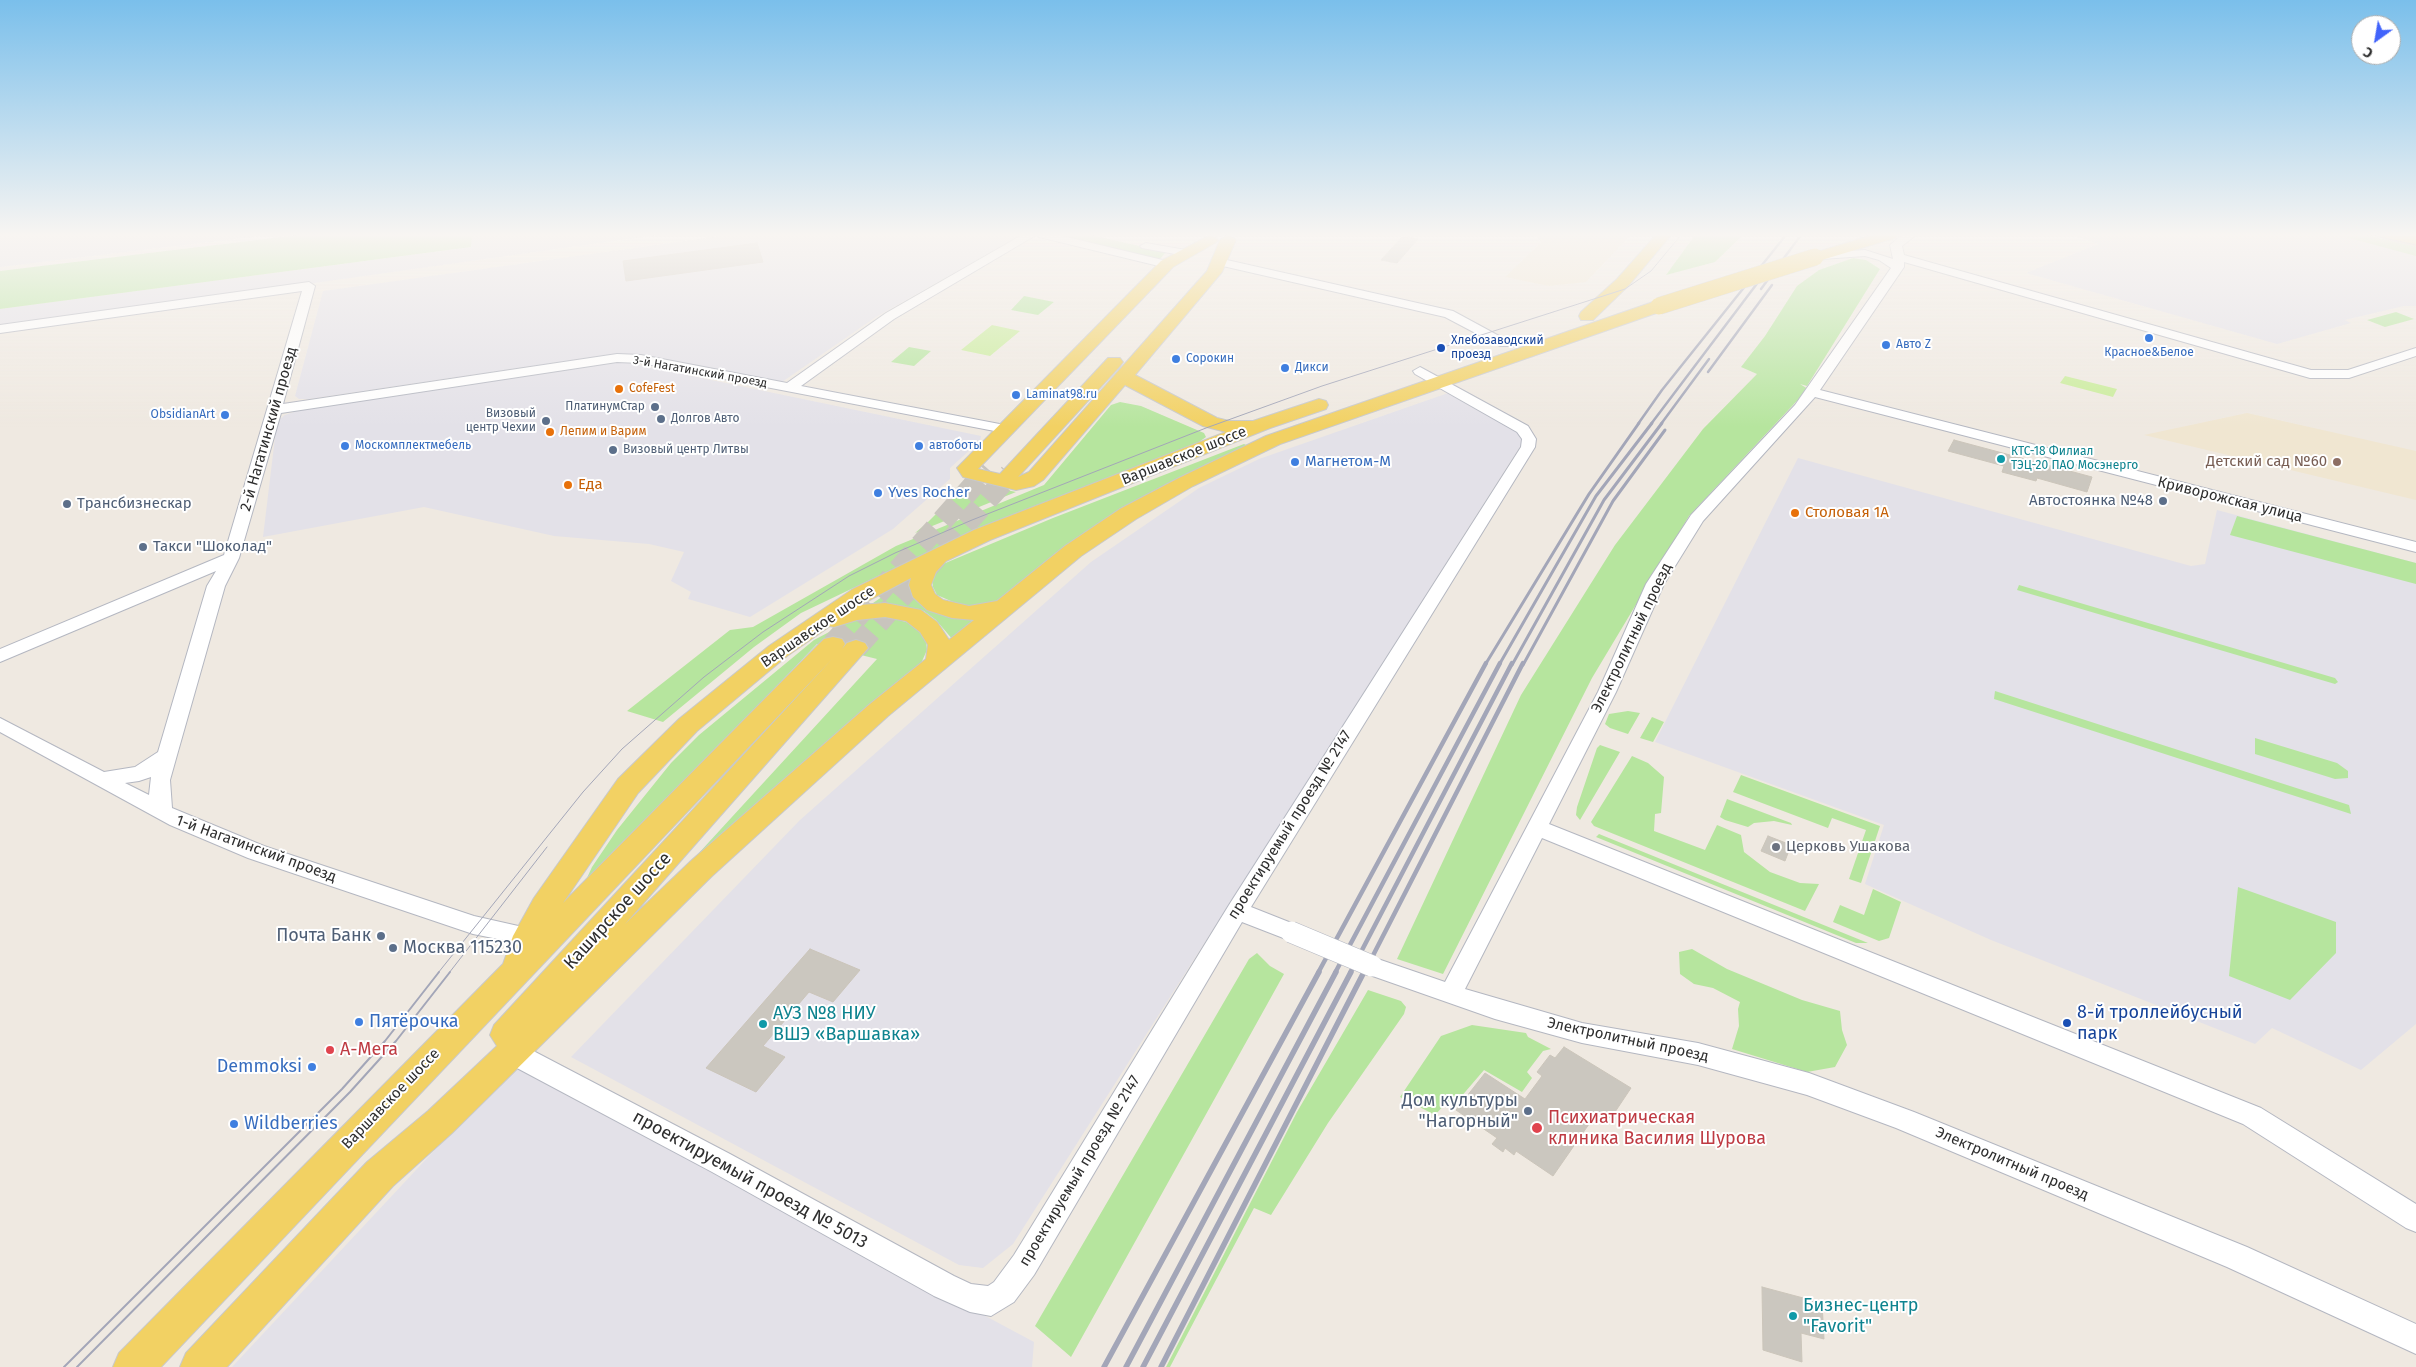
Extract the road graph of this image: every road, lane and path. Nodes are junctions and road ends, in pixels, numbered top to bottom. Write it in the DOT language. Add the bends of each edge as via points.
graph roads {
  1 [pos="217,299"];
  2 [pos="305,299"];
  3 [pos="920,299"];
  4 [pos="1133,299"];
  5 [pos="1159,299"];
  6 [pos="1166,299"];
  7 [pos="1190,299"];
  8 [pos="1381,299"];
  9 [pos="1605,299"];
  10 [pos="1661,299"];
  11 [pos="1874,299"];
  12 [pos="2034,299"];
  13 [pos="1657,300"];
  14 [pos="1587,316"];
  15 [pos="0,329"];
  16 [pos="1505,343"];
  17 [pos="2416,352"];
  18 [pos="1129,368"];
  19 [pos="1420,371"];
  20 [pos="1438,382"];
  21 [pos="789,388"];
  22 [pos="1812,392"];
  23 [pos="1099,404"];
  24 [pos="274,410"];
  25 [pos="1263,424"];
  26 [pos="1005,429"];
  27 [pos="1201,448"];
  28 [pos="988,470"];
  29 [pos="1010,474"];
  30 [pos="2416,548"];
  31 [pos="231,558"];
  32 [pos="937,558"];
  33 [pos="216,586"];
  34 [pos="164,587"];
  35 [pos="1005,606"];
  36 [pos="810,628"];
  37 [pos="0,656"];
  38 [pos="938,660"];
  39 [pos="0,724"];
  40 [pos="167,755"];
  41 [pos="101,780"];
  42 [pos="162,812"];
  43 [pos="1537,827"];
  44 [pos="1237,911"];
  45 [pos="528,936"];
  46 [pos="517,969"];
  47 [pos="1450,994"];
  48 [pos="511,1052"];
  49 [pos="380,1174"];
  50 [pos="2416,1219"];
  51 [pos="991,1301"];
  52 [pos="2416,1339"];
  53 [pos="133,1367"];
  54 [pos="200,1367"];
  1 -- 15 [label="street, 2-й Нагатинский проезд"];
  2 -- 24 [label="street, 2-й Нагатинский проезд"];
  3 -- 21 [label="street" via="890,316"];
  4 -- 26 [label="main road"];
  5 -- 28 [label="main road"];
  6 -- 29 [label="main road"];
  7 -- 18 [label="main road"];
  8 -- 16 [label="street" via="1449,314"];
  9 -- 14 [label="main road"];
  10 -- 13 [label="main road, Варшавское шоссе, bridge"];
  11 -- 22 [label="street, Электролитный проезд"];
  12 -- 17 [label="street" via="2310,374 2349,374"];
  13 -- 14 [label="main road, Варшавское шоссе"];
  13 -- 20 [label="main road, Варшавское шоссе"];
  14 -- 16 [label="main road, Варшавское шоссе"];
  16 -- 19 [label="main road, Варшавское шоссе"];
  18 -- 23 [label="main road"];
  18 -- 25 [label="main road" via="1126,376 1132,382 1210,422 1229,427"];
  19 -- 20 [label="street, проектируемый проезд № 2147"];
  19 -- 25 [label="main road, Варшавское шоссе"];
  20 -- 35 [label="main road, Варшавское шоссе" via="1272,440 1186,482 1128,514"];
  20 -- 44 [label="street, проектируемый проезд № 2147" via="1523,429 1529,439 1528,447"];
  21 -- 24 [label="street, 3-й Нагатинский проезд" via="641,359 617,358"];
  21 -- 26 [label="street, 3-й Нагатинский проезд"];
  22 -- 30 [label="street, Криворожская улица"];
  22 -- 43 [label="street, Электролитный проезд" via="1697,518 1655,584 1606,692"];
  23 -- 26 [label="main road" via="1036,476 1027,482 1016,484 978,476 967,468"];
  23 -- 27 [label="main road" via="1114,395 1147,399 1211,431 1213,440"];
  24 -- 31 [label="street, 2-й Нагатинский проезд"];
  25 -- 27 [label="main road, Варшавское шоссе"];
  27 -- 32 [label="main road, Варшавское шоссе" via="982,535"];
  31 -- 33 [label="street, 2-й Нагатинский проезд"];
  31 -- 34 [label="street"];
  32 -- 35 [label="main road" via="926,570 920,585 935,605 969,613"];
  32 -- 36 [label="main road, Варшавское шоссе" via="861,594"];
  33 -- 34 [label="street" via="202,582"];
  33 -- 40 [label="street, 2-й Нагатинский проезд"];
  34 -- 37 [label="street"];
  35 -- 38 [label="main road, Варшавское шоссе"];
  36 -- 38 [label="main road" via="854,613 885,610 912,615 929,627 940,646"];
  36 -- 45 [label="main road, Варшавское шоссе" via="688,724 628,786"];
  38 -- 48 [label="main road, Варшавское шоссе" via="781,795"];
  39 -- 41 [label="street, 1-й Нагатинский проезд"];
  40 -- 41 [label="street" via="139,774"];
  40 -- 42 [label="street, 2-й Нагатинский проезд" via="160,780"];
  41 -- 42 [label="street, 1-й Нагатинский проезд"];
  42 -- 45 [label="street, 1-й Нагатинский проезд" via="265,855 474,925"];
  43 -- 47 [label="street, Электролитный проезд"];
  43 -- 50 [label="street" via="2252,1116"];
  44 -- 47 [label="street, bridge"];
  44 -- 51 [label="street, проектируемый проезд № 2147" via="1024,1264 1004,1292"];
  45 -- 46 [label="main road, Варшавское шоссе"];
  46 -- 49 [label="main road, Каширское шоссе" via="844,646"];
  46 -- 53 [label="main road, Варшавское шоссе"];
  47 -- 52 [label="street, Электролитный проезд" via="1582,1033 1698,1054 1809,1084 1905,1120 2236,1257"];
  48 -- 49 [label="main road, Варшавское шоссе" via="440,1122"];
  48 -- 51 [label="street, проектируемый проезд № 5013" via="944,1286 970,1298"];
  49 -- 54 [label="main road, Варшавское шоссе"];
}
